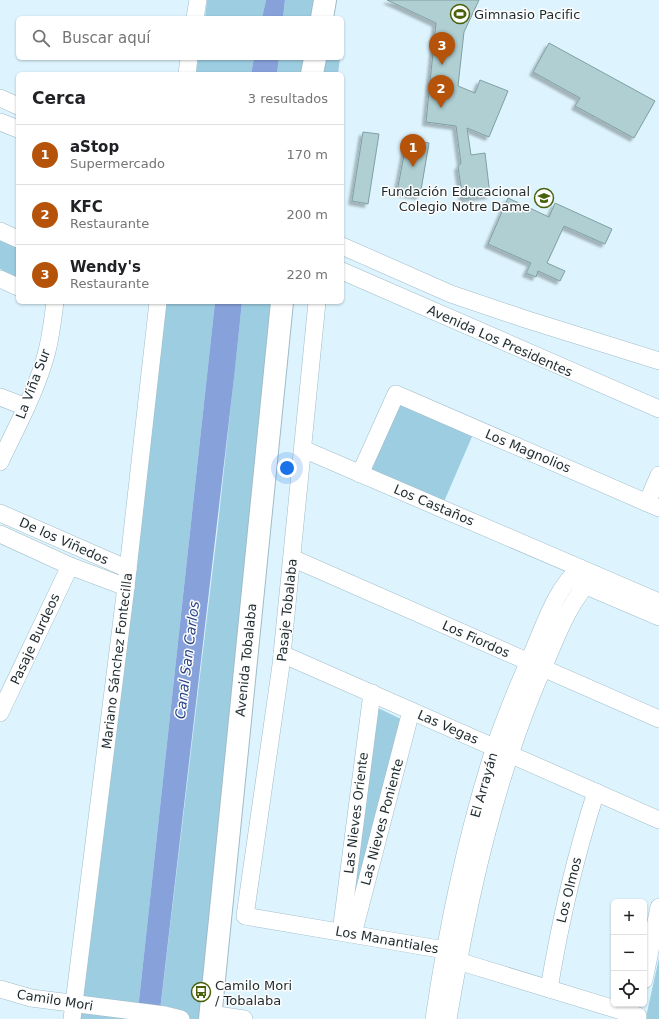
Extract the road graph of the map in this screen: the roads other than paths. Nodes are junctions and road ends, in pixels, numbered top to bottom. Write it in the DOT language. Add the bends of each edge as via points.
graph roads {
  1 [pos="198,0"];
  2 [pos="325,0"];
  3 [pos="195,16"];
  4 [pos="322,16"];
  5 [pos="189,60"];
  6 [pos="315,60"];
  7 [pos="187,72"];
  8 [pos="312,72"];
  9 [pos="0,98"];
  10 [pos="16,105"];
  11 [pos="0,122"];
  12 [pos="16,128"];
  13 [pos="0,231"];
  14 [pos="16,237"];
  15 [pos="344,247"];
  16 [pos="370,259"];
  17 [pos="348,274"];
  18 [pos="403,274"];
  19 [pos="0,279"];
  20 [pos="16,286"];
  21 [pos="394,294"];
  22 [pos="54,304"];
  23 [pos="158,304"];
  24 [pos="282,304"];
  25 [pos="317,304"];
  26 [pos="659,361"];
  27 [pos="0,397"];
  28 [pos="26,407"];
  29 [pos="659,409"];
  30 [pos="303,449"];
  31 [pos="0,462"];
  32 [pos="360,474"];
  33 [pos="659,475"];
  34 [pos="653,506"];
  35 [pos="0,513"];
  36 [pos="0,534"];
  37 [pos="292,558"];
  38 [pos="70,566"];
  39 [pos="128,569"];
  40 [pos="575,573"];
  41 [pos="591,580"];
  42 [pos="126,587"];
  43 [pos="659,602"];
  44 [pos="659,617"];
  45 [pos="282,654"];
  46 [pos="535,665"];
  47 [pos="372,694"];
  48 [pos="411,711"];
  49 [pos="0,713"];
  50 [pos="659,719"];
  51 [pos="502,751"];
  52 [pos="596,792"];
  53 [pos="659,820"];
  54 [pos="659,907"];
  55 [pos="245,916"];
  56 [pos="347,933"];
  57 [pos="452,955"];
  58 [pos="646,971"];
  59 [pos="0,989"];
  60 [pos="548,989"];
  61 [pos="72,1012"];
  62 [pos="639,1013"];
  63 [pos="210,1017"];
  64 [pos="181,1019"];
  65 [pos="244,1019"];
  66 [pos="434,1019"];
  67 [pos="448,1019"];
  1 -- 3 [label="street"];
  2 -- 4 [label="main road"];
  5 -- 7 [label="street"];
  6 -- 8 [label="main road"];
  9 -- 10 [label="street"];
  11 -- 12 [label="street"];
  13 -- 14 [label="street"];
  15 -- 16 [label="street, Avenida Los Presidentes"];
  16 -- 17 [label="street" via="370,266 359,276"];
  16 -- 18 [label="street, Avenida Los Presidentes"];
  17 -- 21 [label="street, Avenida Los Presidentes"];
  18 -- 21 [label="street" via="397,276 393,282"];
  18 -- 26 [label="street, Avenida Los Presidentes" via="494,309"];
  19 -- 20 [label="street"];
  21 -- 29 [label="street, Avenida Los Presidentes"];
  22 -- 28 [label="street, La Viña Sur" via="48,349"];
  23 -- 39 [label="street, Mariano Sánchez Fontecilla"];
  24 -- 63 [label="main road, Avenida Tobalaba"];
  25 -- 30 [label="street, Pasaje Tobalaba"];
  27 -- 28 [label="street"];
  28 -- 31 [label="street, La Viña Sur"];
  30 -- 32 [label="street, Los Castaños"];
  30 -- 37 [label="street, Pasaje Tobalaba"];
  32 -- 34 [label="street, Los Magnolios" via="396,394"];
  32 -- 40 [label="street, Los Castaños" via="564,561"];
  33 -- 34 [label="street"];
  35 -- 39 [label="street, De los Viñedos"];
  36 -- 38 [label="street, De los Viñedos"];
  37 -- 45 [label="street, Pasaje Tobalaba"];
  37 -- 46 [label="street, Los Fiordos"];
  38 -- 42 [label="street, De los Viñedos"];
  38 -- 49 [label="street, Pasaje Burdeos"];
  39 -- 42 [label="street, Mariano Sánchez Fontecilla"];
  40 -- 41 [label="street, Los Castaños"];
  40 -- 46 [label="street, El Arrayán" via="555,601"];
  41 -- 43 [label="street, Los Castaños"];
  41 -- 44 [label="street, Los Castaños"];
  41 -- 46 [label="street, El Arrayán" via="574,602"];
  42 -- 61 [label="street, Mariano Sánchez Fontecilla"];
  45 -- 47 [label="street, Las Vegas"];
  45 -- 55 [label="street, Pasaje Tobalaba"];
  46 -- 50 [label="street, Los Fiordos"];
  46 -- 51 [label="street, El Arrayán"];
  47 -- 48 [label="street, Las Vegas"];
  47 -- 56 [label="street, Las Nieves Oriente"];
  48 -- 51 [label="street, Las Vegas"];
  48 -- 56 [label="street, Las Nieves Poniente"];
  51 -- 52 [label="street, Las Vegas"];
  51 -- 57 [label="street, El Arrayán" via="464,858"];
  52 -- 53 [label="street, Las Vegas"];
  52 -- 60 [label="street, Los Olmos" via="571,876"];
  54 -- 58 [label="street"];
  55 -- 56 [label="street, Los Manantiales"];
  56 -- 57 [label="street, Los Manantiales"];
  57 -- 60 [label="street, Los Manantiales"];
  57 -- 66 [label="street, El Arrayán"];
  57 -- 67 [label="street, El Arrayán"];
  59 -- 61 [label="street, Camilo Mori"];
  60 -- 62 [label="street, Los Manantiales"];
  61 -- 64 [label="street, Camilo Mori" via="134,1011"];
  63 -- 65 [label="street"];
}
